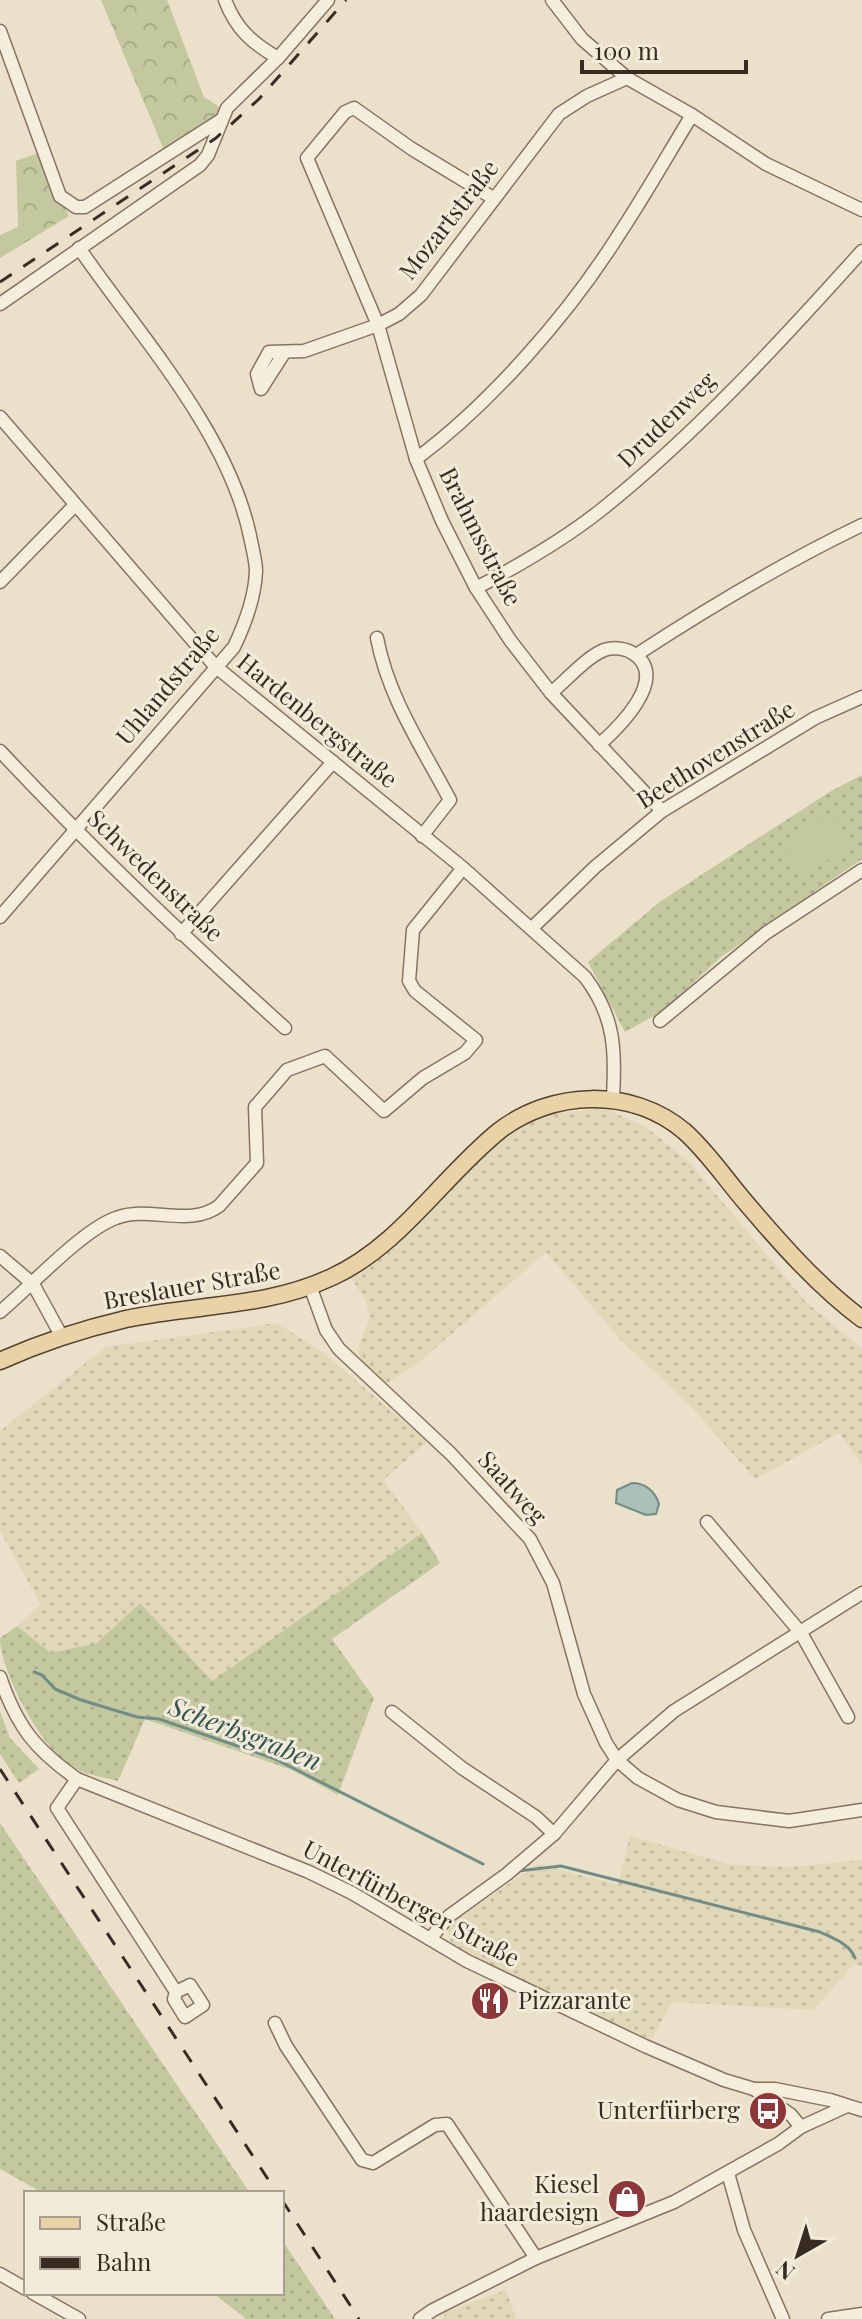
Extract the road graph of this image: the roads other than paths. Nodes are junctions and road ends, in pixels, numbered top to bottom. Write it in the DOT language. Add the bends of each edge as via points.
graph roads {
  1 [pos="225,0"];
  2 [pos="328,0"];
  3 [pos="552,0"];
  4 [pos="0,31"];
  5 [pos="278,58"];
  6 [pos="627,78"];
  7 [pos="692,115"];
  8 [pos="221,120"];
  9 [pos="493,198"];
  10 [pos="862,210"];
  11 [pos="79,248"];
  12 [pos="862,251"];
  13 [pos="0,304"];
  14 [pos="378,325"];
  15 [pos="284,353"];
  16 [pos="0,417"];
  17 [pos="416,459"];
  18 [pos="75,505"];
  19 [pos="862,525"];
  20 [pos="0,582"];
  21 [pos="476,588"];
  22 [pos="377,638"];
  23 [pos="636,655"];
  24 [pos="215,666"];
  25 [pos="551,693"];
  26 [pos="862,697"];
  27 [pos="599,745"];
  28 [pos="0,751"];
  29 [pos="333,762"];
  30 [pos="662,811"];
  31 [pos="74,830"];
  32 [pos="422,836"];
  33 [pos="463,868"];
  34 [pos="862,870"];
  35 [pos="0,917"];
  36 [pos="532,928"];
  37 [pos="181,934"];
  38 [pos="660,1021"];
  39 [pos="285,1028"];
  40 [pos="613,1100"];
  41 [pos="0,1256"];
  42 [pos="797,1257"];
  43 [pos="33,1284"];
  44 [pos="310,1286"];
  45 [pos="862,1305"];
  46 [pos="0,1312"];
  47 [pos="862,1319"];
  48 [pos="62,1337"];
  49 [pos="0,1361"];
  50 [pos="707,1522"];
  51 [pos="862,1593"];
  52 [pos="801,1633"];
  53 [pos="0,1677"];
  54 [pos="392,1712"];
  55 [pos="848,1717"];
  56 [pos="617,1760"];
  57 [pos="77,1779"];
  58 [pos="862,1810"];
  59 [pos="554,1834"];
  60 [pos="430,1939"];
  61 [pos="176,1992"];
  62 [pos="275,2023"];
  63 [pos="754,2089"];
  64 [pos="807,2096"];
  65 [pos="847,2106"];
  66 [pos="862,2110"];
  67 [pos="791,2115"];
  68 [pos="817,2121"];
  69 [pos="801,2127"];
  70 [pos="728,2173"];
  71 [pos="536,2258"];
  72 [pos="0,2274"];
  73 [pos="24,2288"];
  74 [pos="37,2295"];
  75 [pos="862,2314"];
  76 [pos="79,2319"];
  77 [pos="420,2319"];
  78 [pos="783,2319"];
  79 [pos="828,2319"];
  1 -- 5 [label="street" via="242,33"];
  2 -- 5 [label="street"];
  3 -- 6 [label="street" via="582,39"];
  4 -- 8 [label="street" via="60,196 76,207 85,207"];
  5 -- 8 [label="street"];
  6 -- 7 [label="street"];
  6 -- 9 [label="street, Mozartstraße" via="559,114"];
  7 -- 10 [label="street" via="766,164"];
  7 -- 17 [label="street" via="586,282 531,350 449,434"];
  8 -- 11 [label="street" via="200,165"];
  9 -- 14 [label="street, Mozartstraße" via="421,295"];
  9 -- 14 [label="street, Brahmsstraße" via="354,108 345,112 307,158"];
  11 -- 13 [label="street"];
  11 -- 24 [label="street, Uhlandstraße" via="199,420 247,519 256,571 247,619 234,647"];
  12 -- 21 [label="street, Drudenweg" via="650,470 533,558"];
  14 -- 15 [label="street, Mozartstraße"];
  14 -- 17 [label="street, Brahmsstraße"];
  16 -- 18 [label="street, Hardenbergstraße"];
  17 -- 21 [label="street, Brahmsstraße"];
  18 -- 20 [label="street"];
  18 -- 24 [label="street, Hardenbergstraße"];
  19 -- 23 [label="street" via="732,593"];
  21 -- 25 [label="street, Brahmsstraße"];
  22 -- 32 [label="street, Hardenbergstraße" via="391,689 450,800"];
  23 -- 25 [label="street" via="608,649"];
  23 -- 27 [label="street" via="646,680 637,704"];
  24 -- 29 [label="street, Hardenbergstraße"];
  24 -- 31 [label="street, Uhlandstraße"];
  25 -- 27 [label="street, Brahmsstraße"];
  26 -- 30 [label="street, Beethovenstraße" via="815,718"];
  27 -- 30 [label="street, Brahmsstraße"];
  28 -- 31 [label="street, Schwedenstraße"];
  29 -- 32 [label="street, Hardenbergstraße"];
  29 -- 37 [label="street"];
  30 -- 36 [label="street, Beethovenstraße"];
  31 -- 35 [label="street, Uhlandstraße"];
  31 -- 37 [label="street, Schwedenstraße"];
  32 -- 33 [label="street, Hardenbergstraße"];
  33 -- 36 [label="street, Hardenbergstraße"];
  33 -- 43 [label="street" via="413,930 409,981 476,1040 465,1053 423,1078 384,1111 325,1056 287,1070 255,1107 257,1163 214,1210 177,1217 145,1211 118,1217 98,1227"];
  34 -- 38 [label="street" via="766,933"];
  36 -- 40 [label="street, Hardenbergstraße" via="599,996 614,1047"];
  37 -- 39 [label="street, Schwedenstraße"];
  40 -- 42 [label="main road, Breslauer Straße" via="637,1105 683,1130"];
  40 -- 44 [label="main road, Breslauer Straße" via="571,1100 535,1109 504,1128 472,1153 386,1241 335,1276"];
  41 -- 43 [label="street"];
  42 -- 45 [label="main road, Breslauer Straße"];
  42 -- 47 [label="main road, Breslauer Straße"];
  43 -- 46 [label="street"];
  43 -- 48 [label="street"];
  44 -- 48 [label="main road, Breslauer Straße" via="252,1303 127,1319"];
  44 -- 56 [label="street, Saatweg" via="339,1349 451,1454 530,1539 553,1583 584,1694"];
  48 -- 49 [label="main road, Breslauer Straße"];
  50 -- 52 [label="street"];
  51 -- 52 [label="street"];
  52 -- 55 [label="street"];
  52 -- 56 [label="street" via="674,1711"];
  53 -- 57 [label="street, Unterfürberger Straße" via="28,1737"];
  54 -- 59 [label="street"];
  56 -- 58 [label="street" via="678,1800 716,1812 789,1821"];
  56 -- 59 [label="street"];
  57 -- 60 [label="street, Unterfürberger Straße" via="309,1872"];
  57 -- 61 [label="street" via="57,1808"];
  59 -- 60 [label="street" via="449,1916"];
  60 -- 63 [label="street, Unterfürberger Straße" via="645,2046"];
  62 -- 71 [label="street" via="362,2160 373,2163 435,2125 447,2124"];
  63 -- 64 [label="street, Unterfürberger Straße"];
  63 -- 67 [label="street, Unterfürberger Straße"];
  64 -- 65 [label="street, Unterfürberger Straße"];
  64 -- 67 [label="street" via="793,2106"];
  64 -- 68 [label="street" via="819,2106"];
  65 -- 66 [label="street, Unterfürberger Straße"];
  65 -- 68 [label="street"];
  67 -- 69 [label="street, Unterfürberger Straße"];
  68 -- 69 [label="street"];
  69 -- 70 [label="street"];
  70 -- 71 [label="street" via="674,2202"];
  70 -- 78 [label="street" via="744,2230"];
  71 -- 77 [label="street"];
  72 -- 73 [label="street"];
  74 -- 76 [label="street"];
  75 -- 79 [label="street"];
}
